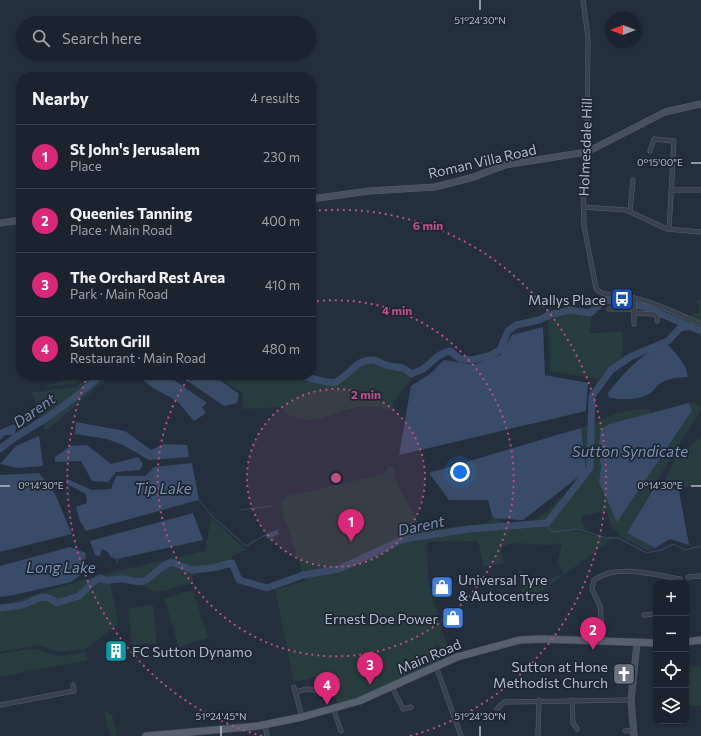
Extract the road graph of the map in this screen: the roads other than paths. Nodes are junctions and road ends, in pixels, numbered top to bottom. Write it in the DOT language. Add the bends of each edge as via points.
graph roads {
  1 [pos="583,0"];
  2 [pos="701,104"];
  3 [pos="650,151"];
  4 [pos="587,152"];
  5 [pos="633,180"];
  6 [pos="671,190"];
  7 [pos="701,190"];
  8 [pos="316,198"];
  9 [pos="583,207"];
  10 [pos="630,211"];
  11 [pos="16,221"];
  12 [pos="0,223"];
  13 [pos="669,230"];
  14 [pos="701,232"];
  15 [pos="634,300"];
  16 [pos="609,309"];
  17 [pos="633,309"];
  18 [pos="657,321"];
  19 [pos="634,324"];
  20 [pos="701,324"];
  21 [pos="701,576"];
  22 [pos="688,577"];
  23 [pos="680,579"];
  24 [pos="653,614"];
  25 [pos="644,615"];
  26 [pos="701,640"];
  27 [pos="603,641"];
  28 [pos="689,642"];
  29 [pos="637,643"];
  30 [pos="653,643"];
  31 [pos="436,666"];
  32 [pos="73,685"];
  33 [pos="294,687"];
  34 [pos="392,687"];
  35 [pos="74,691"];
  36 [pos="295,692"];
  37 [pos="325,692"];
  38 [pos="76,696"];
  39 [pos="539,700"];
  40 [pos="572,700"];
  41 [pos="631,700"];
  42 [pos="0,705"];
  43 [pos="411,707"];
  44 [pos="333,708"];
  45 [pos="497,709"];
  46 [pos="302,716"];
  47 [pos="265,725"];
  48 [pos="577,729"];
  49 [pos="625,730"];
  50 [pos="341,731"];
  51 [pos="634,733"];
  52 [pos="146,736"];
  53 [pos="267,736"];
  54 [pos="461,736"];
  55 [pos="538,736"];
  1 -- 4 [label="street, Holmesdale Hill" via="588,38"];
  2 -- 4 [label="street, Roman Villa Road" via="665,112"];
  3 -- 6 [label="street" via="654,139 674,141"];
  4 -- 8 [label="street, Roman Villa Road" via="505,165 474,177 435,186 369,190"];
  4 -- 9 [label="street, Holmesdale Hill"];
  5 -- 10 [label="street"];
  6 -- 7 [label="street"];
  6 -- 13 [label="street"];
  9 -- 10 [label="street"];
  9 -- 15 [label="street, Holmesdale Hill" via="584,226 599,292"];
  10 -- 13 [label="street"];
  11 -- 12 [label="street"];
  13 -- 14 [label="street"];
  15 -- 17 [label="street"];
  15 -- 20 [label="street" via="677,313"];
  16 -- 17 [label="street"];
  17 -- 18 [label="street" via="654,314 658,317"];
  17 -- 19 [label="street"];
  21 -- 22 [label="street"];
  23 -- 27 [label="street" via="640,572 597,578 592,589 600,606"];
  24 -- 25 [label="street"];
  26 -- 28 [label="main road"];
  27 -- 29 [label="main road, Main Road"];
  27 -- 31 [label="main road, Main Road" via="520,640 479,650"];
  29 -- 30 [label="main road, Main Road"];
  29 -- 41 [label="street"];
  31 -- 34 [label="main road, Main Road"];
  31 -- 54 [label="street"];
  32 -- 35 [label="street"];
  33 -- 36 [label="street"];
  34 -- 43 [label="street" via="403,709"];
  34 -- 44 [label="main road, Main Road" via="359,701"];
  35 -- 38 [label="street"];
  35 -- 42 [label="street"];
  36 -- 37 [label="street" via="307,689"];
  36 -- 46 [label="street"];
  39 -- 40 [label="street"];
  39 -- 45 [label="street" via="504,702"];
  39 -- 55 [label="street"];
  40 -- 41 [label="street"];
  40 -- 48 [label="street" via="573,723"];
  41 -- 51 [label="street"];
  44 -- 46 [label="main road, Main Road"];
  44 -- 50 [label="street"];
  46 -- 47 [label="main road, Main Road"];
  47 -- 52 [label="main road, Main Road"];
  47 -- 53 [label="street"];
  49 -- 51 [label="street"];
}
